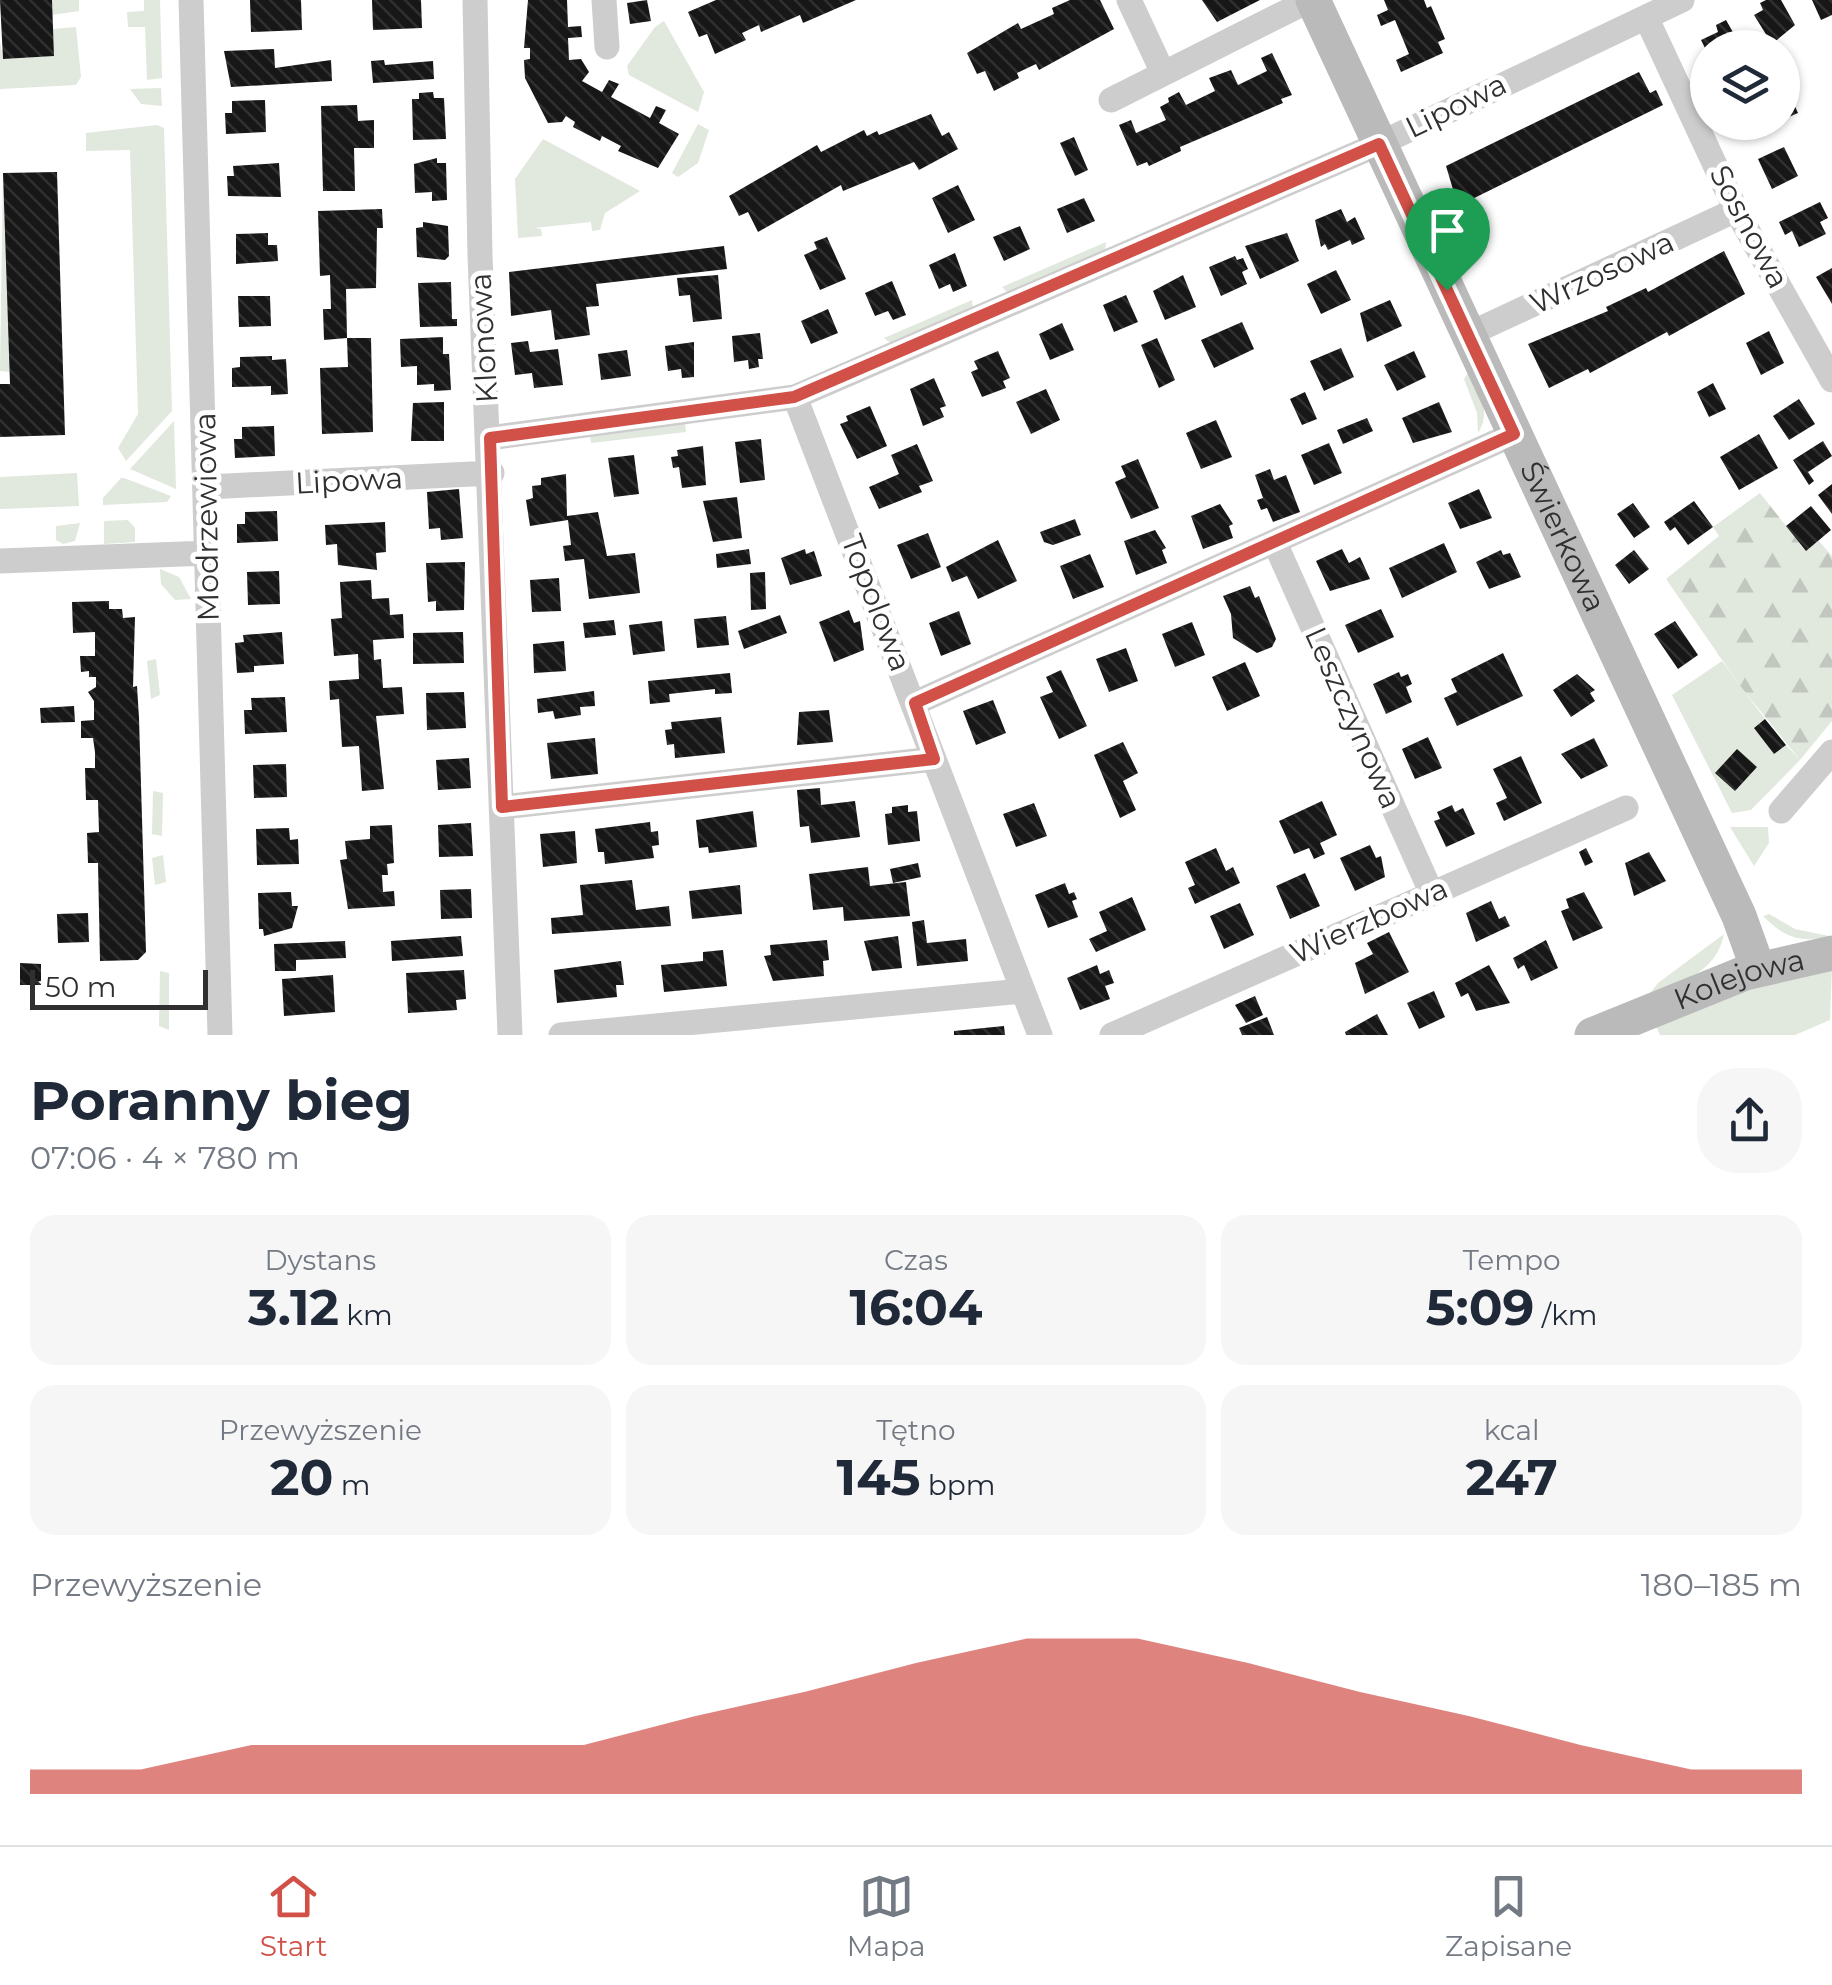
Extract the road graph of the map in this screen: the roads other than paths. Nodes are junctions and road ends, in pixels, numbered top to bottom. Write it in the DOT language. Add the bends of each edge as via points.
graph roads {
  1 [pos="191,0"];
  2 [pos="476,0"];
  3 [pos="604,0"];
  4 [pos="1129,0"];
  5 [pos="1312,0"];
  6 [pos="1682,0"];
  7 [pos="1646,17"];
  8 [pos="607,47"];
  9 [pos="1163,74"];
  10 [pos="1111,100"];
  11 [pos="1379,144"];
  12 [pos="1736,210"];
  13 [pos="1467,335"];
  14 [pos="1832,380"];
  15 [pos="794,397"];
  16 [pos="1514,434"];
  17 [pos="490,438"];
  18 [pos="492,473"];
  19 [pos="207,487"];
  20 [pos="1274,542"];
  21 [pos="208,553"];
  22 [pos="0,561"];
  23 [pos="915,703"];
  24 [pos="1832,752"];
  25 [pos="934,759"];
  26 [pos="502,807"];
  27 [pos="1626,808"];
  28 [pos="1782,810"];
  29 [pos="1432,894"];
  30 [pos="1832,953"];
  31 [pos="1758,968"];
  32 [pos="1022,992"];
  33 [pos="220,1035"];
  34 [pos="510,1035"];
  35 [pos="561,1035"];
  36 [pos="1040,1035"];
  37 [pos="1112,1035"];
  38 [pos="1592,1035"];
  1 -- 19 [label="street, Modrzewiowa"];
  2 -- 17 [label="street, Klonowa"];
  3 -- 8 [label="street"];
  4 -- 9 [label="street"];
  5 -- 9 [label="street"];
  5 -- 11 [label="street, Świerkowa"];
  6 -- 7 [label="street, Lipowa"];
  7 -- 11 [label="street, Lipowa"];
  7 -- 12 [label="street, Sosnowa"];
  9 -- 10 [label="street"];
  11 -- 13 [label="street, Świerkowa"];
  11 -- 15 [label="street, Lipowa"];
  12 -- 13 [label="street, Wrzosowa"];
  12 -- 14 [label="street, Sosnowa"];
  13 -- 16 [label="street, Świerkowa"];
  15 -- 17 [label="street, Lipowa"];
  15 -- 23 [label="street, Topolowa"];
  16 -- 20 [label="street"];
  16 -- 31 [label="street, Świerkowa"];
  17 -- 18 [label="street, Klonowa"];
  18 -- 19 [label="street, Lipowa"];
  18 -- 26 [label="street, Klonowa"];
  19 -- 21 [label="street, Modrzewiowa"];
  20 -- 23 [label="street"];
  20 -- 29 [label="street, Leszczynowa"];
  21 -- 22 [label="street"];
  21 -- 33 [label="street, Modrzewiowa"];
  23 -- 25 [label="street, Topolowa"];
  24 -- 28 [label="street"];
  25 -- 26 [label="street"];
  25 -- 32 [label="street, Topolowa"];
  26 -- 34 [label="street, Klonowa"];
  27 -- 29 [label="street, Wierzbowa"];
  29 -- 37 [label="street, Wierzbowa"];
  30 -- 31 [label="street, Kolejowa"];
  31 -- 38 [label="street, Kolejowa"];
  32 -- 35 [label="street"];
  32 -- 36 [label="street, Topolowa"];
}
